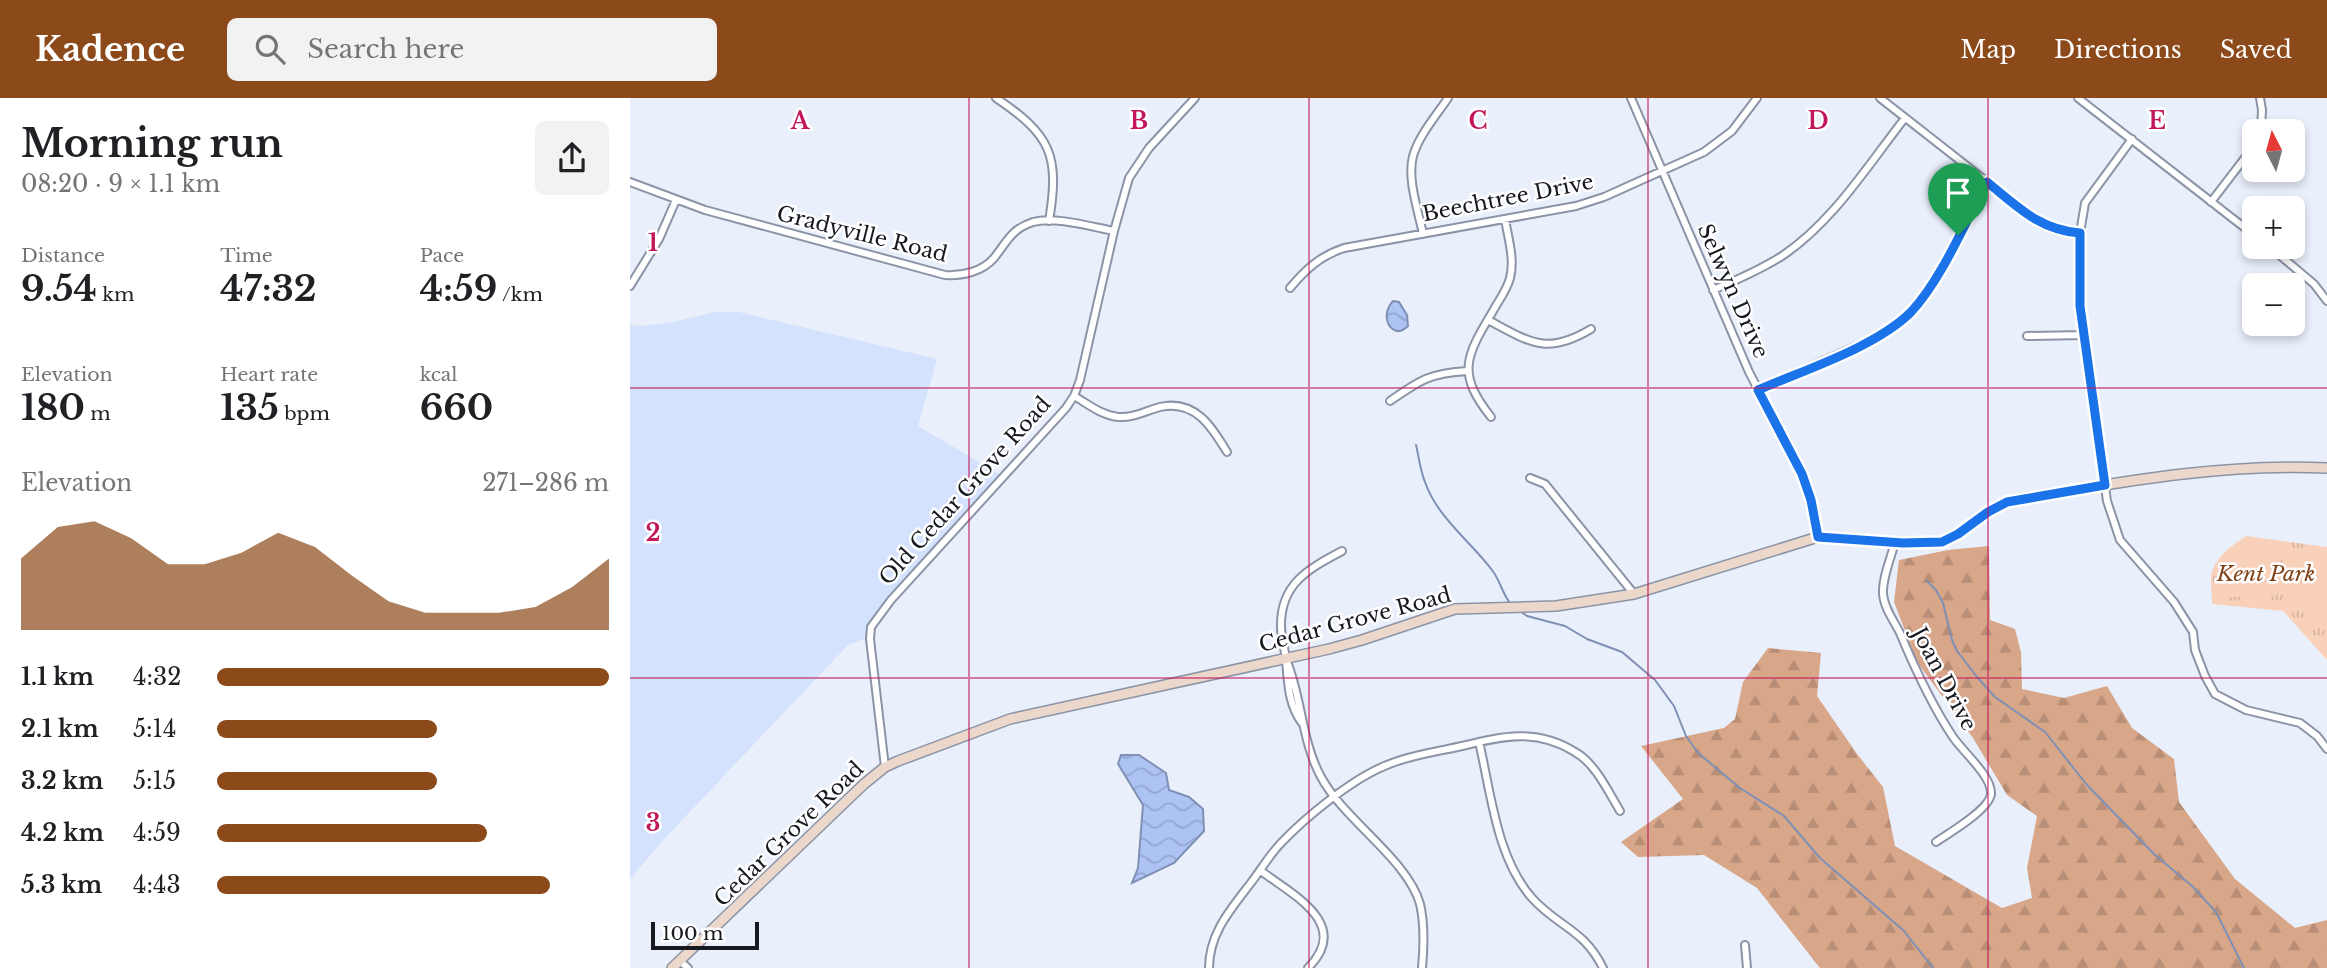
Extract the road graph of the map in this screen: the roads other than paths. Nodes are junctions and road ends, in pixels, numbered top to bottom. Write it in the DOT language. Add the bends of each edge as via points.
graph roads {
  1 [pos="996,98"];
  2 [pos="1195,98"];
  3 [pos="1448,98"];
  4 [pos="1630,98"];
  5 [pos="1757,98"];
  6 [pos="1880,98"];
  7 [pos="2078,98"];
  8 [pos="2260,98"];
  9 [pos="1905,118"];
  10 [pos="2261,119"];
  11 [pos="2132,139"];
  12 [pos="2242,162"];
  13 [pos="1662,172"];
  14 [pos="630,182"];
  15 [pos="1987,182"];
  16 [pos="676,200"];
  17 [pos="2211,202"];
  18 [pos="1505,219"];
  19 [pos="1049,221"];
  20 [pos="2242,226"];
  21 [pos="1114,231"];
  22 [pos="2080,233"];
  23 [pos="1423,234"];
  24 [pos="2284,259"];
  25 [pos="630,286"];
  26 [pos="1290,288"];
  27 [pos="1713,290"];
  28 [pos="2327,302"];
  29 [pos="1488,320"];
  30 [pos="1591,329"];
  31 [pos="2083,335"];
  32 [pos="2027,336"];
  33 [pos="1468,371"];
  34 [pos="1758,390"];
  35 [pos="1074,396"];
  36 [pos="1390,401"];
  37 [pos="1491,417"];
  38 [pos="1227,452"];
  39 [pos="2327,468"];
  40 [pos="1530,478"];
  41 [pos="2105,485"];
  42 [pos="1818,537"];
  43 [pos="1895,542"];
  44 [pos="1342,551"];
  45 [pos="1634,594"];
  46 [pos="1286,659"];
  47 [pos="1479,741"];
  48 [pos="2327,749"];
  49 [pos="885,767"];
  50 [pos="1334,797"];
  51 [pos="1620,811"];
  52 [pos="1936,842"];
  53 [pos="1261,871"];
  54 [pos="1745,945"];
  55 [pos="676,965"];
  56 [pos="688,968"];
  57 [pos="1209,968"];
  58 [pos="1308,968"];
  59 [pos="1422,968"];
  60 [pos="1604,968"];
  61 [pos="1747,968"];
  1 -- 19 [label="street" via="1029,121 1048,151 1054,172"];
  2 -- 21 [label="street, Old Cedar Grove Road" via="1136,165"];
  3 -- 23 [label="street" via="1419,140 1413,157 1412,177"];
  4 -- 13 [label="street, Selwyn Drive"];
  5 -- 13 [label="street, Beechtree Drive" via="1719,142"];
  6 -- 9 [label="street"];
  7 -- 11 [label="street"];
  8 -- 10 [label="street"];
  9 -- 15 [label="street"];
  9 -- 27 [label="street" via="1803,240"];
  11 -- 17 [label="street"];
  11 -- 22 [label="street" via="2085,203"];
  12 -- 17 [label="street"];
  13 -- 18 [label="street, Beechtree Drive" via="1590,202"];
  13 -- 27 [label="street, Selwyn Drive"];
  14 -- 16 [label="street, Gradyville Road"];
  15 -- 22 [label="street" via="2040,224"];
  15 -- 34 [label="street" via="1930,288 1895,326"];
  16 -- 19 [label="street, Gradyville Road" via="945,275 977,270 1019,229"];
  16 -- 25 [label="street"];
  17 -- 20 [label="street"];
  18 -- 23 [label="street, Beechtree Drive"];
  18 -- 29 [label="street" via="1512,270"];
  19 -- 21 [label="street, Gradyville Road"];
  21 -- 35 [label="street, Old Cedar Grove Road"];
  22 -- 31 [label="street"];
  23 -- 26 [label="street, Beechtree Drive" via="1328,254"];
  24 -- 28 [label="street"];
  27 -- 34 [label="street, Selwyn Drive"];
  29 -- 30 [label="street" via="1540,344 1572,341"];
  29 -- 33 [label="street" via="1472,349"];
  31 -- 32 [label="street"];
  31 -- 41 [label="street"];
  33 -- 36 [label="street" via="1436,374"];
  33 -- 37 [label="street" via="1474,393"];
  34 -- 42 [label="street, Selwyn Drive" via="1802,474"];
  35 -- 38 [label="street" via="1115,417 1168,406 1184,408 1211,425"];
  35 -- 49 [label="street, Old Cedar Grove Road" via="871,627"];
  39 -- 41 [label="street, Cedar Grove Road" via="2249,467"];
  40 -- 45 [label="street" via="1545,484"];
  41 -- 43 [label="street, Cedar Grove Road" via="2007,502 1942,542"];
  41 -- 48 [label="street" via="2120,540 2183,615 2215,694 2246,710 2300,723"];
  42 -- 43 [label="street, Cedar Grove Road"];
  42 -- 45 [label="street, Cedar Grove Road"];
  43 -- 52 [label="street, Joan Drive" via="1883,587 1885,603 1938,714 1976,764 1991,795 1984,807"];
  44 -- 46 [label="street" via="1305,572 1287,596 1281,617"];
  45 -- 46 [label="street, Cedar Grove Road" via="1556,606 1455,609"];
  46 -- 49 [label="street, Cedar Grove Road" via="1010,719"];
  46 -- 50 [label="street" via="1294,712 1303,725 1311,757"];
  47 -- 50 [label="street" via="1382,767"];
  47 -- 51 [label="street" via="1509,735 1556,742 1578,753 1594,770"];
  47 -- 60 [label="street" via="1500,836 1520,881 1547,913 1587,943"];
  49 -- 55 [label="street, Cedar Grove Road"];
  50 -- 53 [label="street" via="1282,842"];
  50 -- 59 [label="street" via="1414,891 1424,924"];
  53 -- 57 [label="street" via="1220,925"];
  53 -- 58 [label="street" via="1318,917 1324,946"];
  54 -- 61 [label="street"];
  55 -- 56 [label="street"];
}
